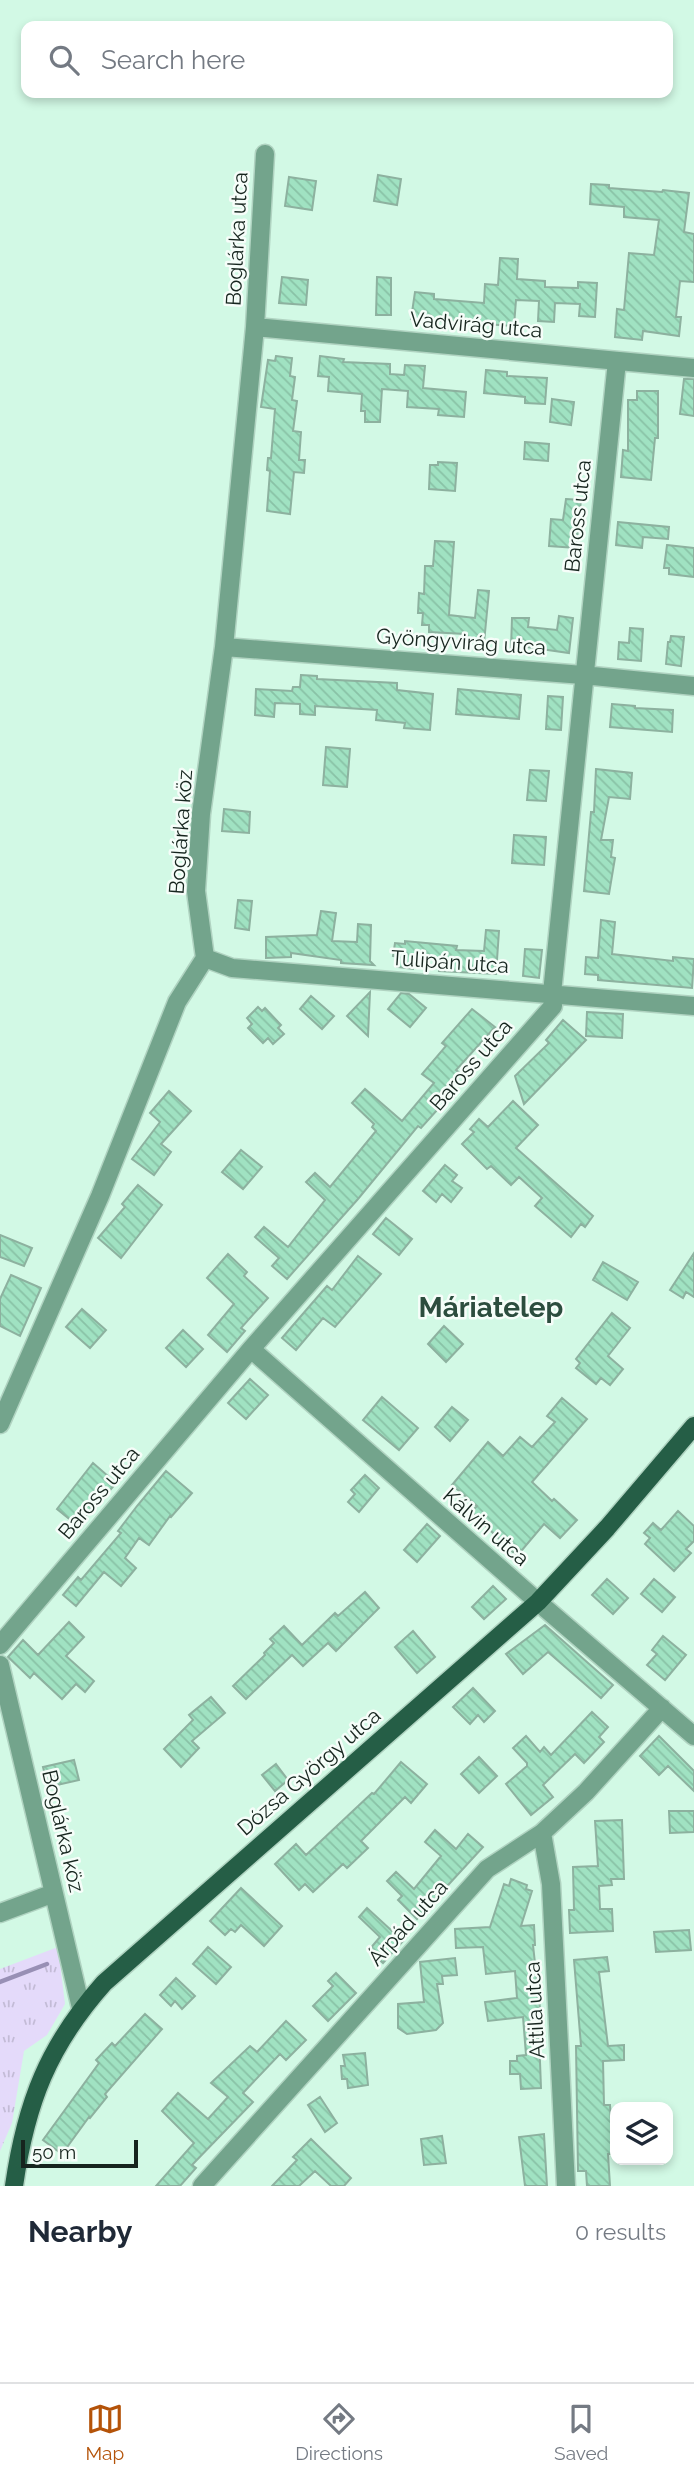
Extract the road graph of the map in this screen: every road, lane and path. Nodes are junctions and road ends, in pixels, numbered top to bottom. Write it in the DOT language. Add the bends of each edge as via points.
graph roads {
  1 [pos="265,154"];
  2 [pos="255,327"];
  3 [pos="617,361"];
  4 [pos="694,368"];
  5 [pos="224,647"];
  6 [pos="583,674"];
  7 [pos="694,686"];
  8 [pos="205,958"];
  9 [pos="552,993"];
  10 [pos="694,1006"];
  11 [pos="251,1349"];
  12 [pos="0,1424"];
  13 [pos="694,1426"];
  14 [pos="538,1602"];
  15 [pos="0,1644"];
  16 [pos="0,1665"];
  17 [pos="662,1708"];
  18 [pos="694,1736"];
  19 [pos="542,1833"];
  20 [pos="46,1896"];
  21 [pos="0,1913"];
  22 [pos="81,2008"];
  23 [pos="10,2180"];
  24 [pos="202,2186"];
  25 [pos="566,2186"];
  1 -- 2 [label="street, Boglárka utca"];
  2 -- 3 [label="street, Vadvirág utca"];
  2 -- 5 [label="street, Boglárka köz"];
  3 -- 4 [label="street, Vadvirág utca"];
  3 -- 6 [label="street, Baross utca"];
  5 -- 6 [label="street, Gyöngyvirág utca"];
  5 -- 8 [label="street, Boglárka köz" via="201,814 196,891"];
  6 -- 7 [label="street, Gyöngyvirág utca"];
  6 -- 9 [label="street, Baross utca"];
  8 -- 9 [label="street, Tulipán utca" via="232,968"];
  8 -- 12 [label="street" via="177,1002 100,1196"];
  9 -- 10 [label="street, Tulipán utca"];
  9 -- 11 [label="street, Baross utca" via="553,1006"];
  11 -- 14 [label="street, Kálvin utca"];
  11 -- 15 [label="street, Baross utca"];
  13 -- 14 [label="main road, Dózsa György utca"];
  14 -- 17 [label="street, Kálvin utca"];
  14 -- 22 [label="main road, Dózsa György utca" via="144,1946"];
  16 -- 22 [label="street, Boglárka köz"];
  17 -- 18 [label="street, Kálvin utca"];
  17 -- 19 [label="street, Árpád utca"];
  19 -- 24 [label="street, Árpád utca" via="487,1869"];
  19 -- 25 [label="street, Attila utca" via="551,1884"];
  20 -- 21 [label="street"];
  22 -- 23 [label="main road, Dózsa György utca" via="36,2088"];
}
